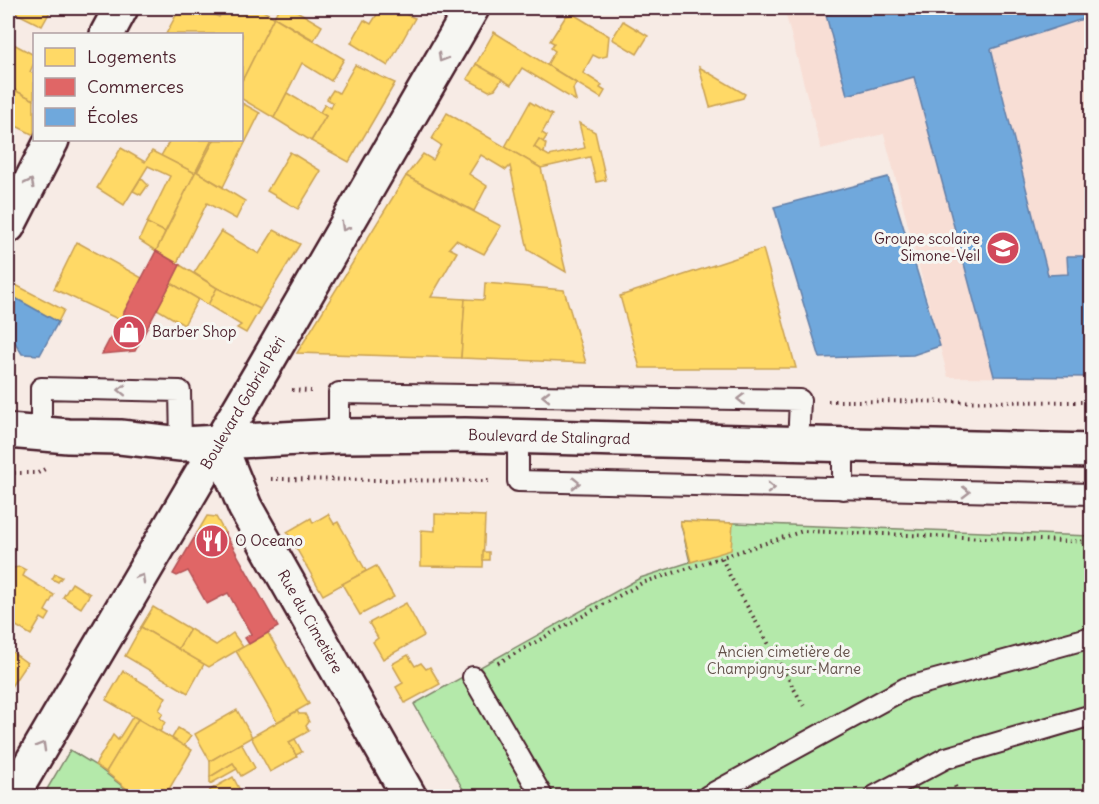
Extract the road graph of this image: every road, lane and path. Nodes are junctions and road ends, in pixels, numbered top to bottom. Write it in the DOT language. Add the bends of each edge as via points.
graph roads {
  1 [pos="121,8"];
  2 [pos="472,8"];
  3 [pos="108,33"];
  4 [pos="51,141"];
  5 [pos="8,226"];
  6 [pos="251,388"];
  7 [pos="339,393"];
  8 [pos="800,400"];
  9 [pos="1092,402"];
  10 [pos="8,431"];
  11 [pos="41,433"];
  12 [pos="339,436"];
  13 [pos="518,436"];
  14 [pos="219,443"];
  15 [pos="181,444"];
  16 [pos="798,445"];
  17 [pos="843,446"];
  18 [pos="1092,451"];
  19 [pos="267,479"];
  20 [pos="518,481"];
  21 [pos="843,489"];
  22 [pos="1092,494"];
  23 [pos="1092,542"];
  24 [pos="722,558"];
  25 [pos="1092,637"];
  26 [pos="473,677"];
  27 [pos="1092,715"];
  28 [pos="821,734"];
  29 [pos="12,796"];
  30 [pos="408,796"];
  31 [pos="542,796"];
  32 [pos="708,796"];
  33 [pos="874,796"];
  1 -- 3 [label="street"];
  2 -- 6 [label="street, Boulevard Gabriel Péri, one-way"];
  5 -- 4 [label="street, one-way"];
  6 -- 7 [label="path"];
  6 -- 14 [label="street, Boulevard Gabriel Péri"];
  8 -- 7 [label="lane, one-way"];
  7 -- 12 [label="lane"];
  8 -- 9 [label="path"];
  8 -- 16 [label="lane"];
  10 -- 11 [label="street, Boulevard de Stalingrad"];
  11 -- 15 [label="street, Boulevard de Stalingrad"];
  15 -- 11 [label="lane, one-way" via="180,391 41,388"];
  12 -- 13 [label="street, Boulevard de Stalingrad"];
  12 -- 14 [label="street, Boulevard de Stalingrad"];
  13 -- 16 [label="street, Boulevard de Stalingrad"];
  13 -- 20 [label="lane"];
  14 -- 15 [label="street, Boulevard de Stalingrad"];
  29 -- 14 [label="street, Boulevard Gabriel Péri, one-way"];
  14 -- 30 [label="street, Rue du Cimetière" via="245,507"];
  16 -- 17 [label="street, Boulevard de Stalingrad"];
  17 -- 18 [label="street, Boulevard de Stalingrad"];
  17 -- 21 [label="lane"];
  19 -- 20 [label="path"];
  20 -- 21 [label="lane, one-way"];
  21 -- 22 [label="lane, one-way"];
  23 -- 24 [label="path" via="803,531"];
  24 -- 26 [label="path" via="642,583"];
  24 -- 28 [label="path"];
  25 -- 28 [label="lane" via="906,688"];
  26 -- 31 [label="lane"];
  27 -- 33 [label="lane" via="946,758"];
  28 -- 32 [label="lane"];
}
